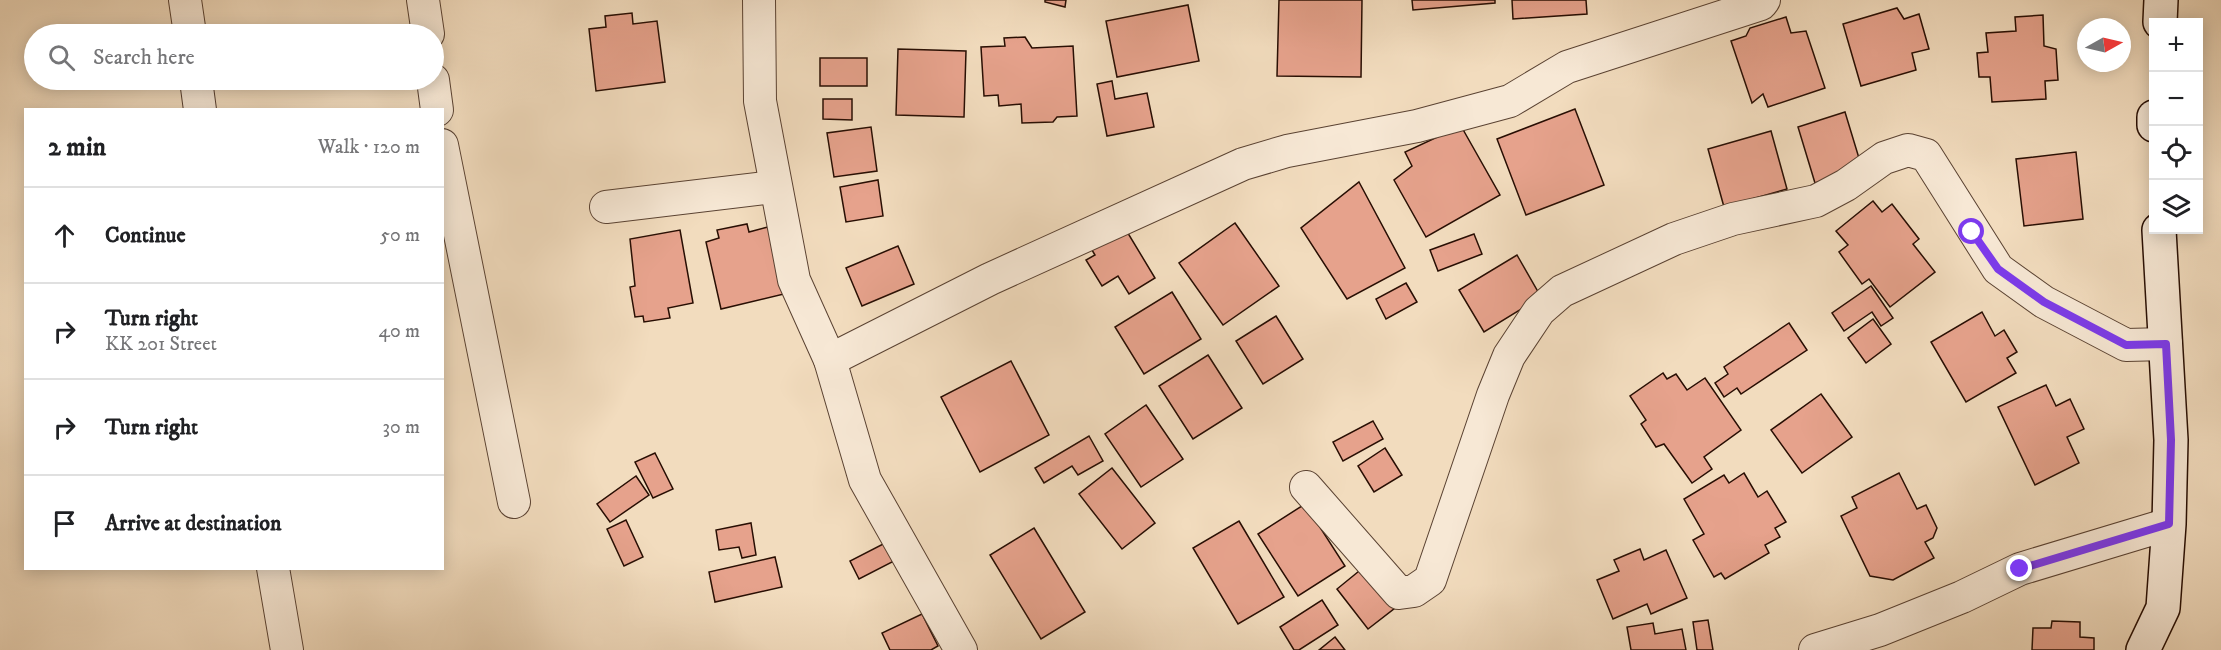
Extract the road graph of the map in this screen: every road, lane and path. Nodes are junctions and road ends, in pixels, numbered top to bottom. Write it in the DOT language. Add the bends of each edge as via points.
graph roads {
  1 [pos="185,0"];
  2 [pos="423,0"];
  3 [pos="759,0"];
  4 [pos="1764,0"];
  5 [pos="2161,0"];
  6 [pos="2160,18"];
  7 [pos="189,24"];
  8 [pos="427,24"];
  9 [pos="197,90"];
  10 [pos="434,90"];
  11 [pos="200,108"];
  12 [pos="437,108"];
  13 [pos="444,155"];
  14 [pos="774,187"];
  15 [pos="606,207"];
  16 [pos="2160,234"];
  17 [pos="2166,344"];
  18 [pos="830,360"];
  19 [pos="1306,487"];
  20 [pos="514,502"];
  21 [pos="2169,524"];
  22 [pos="273,570"];
  23 [pos="287,650"];
  24 [pos="961,650"];
  25 [pos="1815,650"];
  26 [pos="2143,650"];
  1 -- 7 [label="street"];
  2 -- 8 [label="street"];
  3 -- 14 [label="street" via="760,101"];
  4 -- 18 [label="street" via="1698,27 1567,67 1510,101 1243,164 990,279"];
  5 -- 6 [label="main road"];
  9 -- 11 [label="street"];
  10 -- 12 [label="street"];
  13 -- 20 [label="street"];
  14 -- 15 [label="street"];
  14 -- 18 [label="street" via="794,280"];
  16 -- 17 [label="main road"];
  17 -- 19 [label="street" via="2126,345 2044,302 1998,269 1926,155 1908,150 1884,158 1815,201 1733,219 1641,252 1562,291 1539,311 1509,356 1493,395 1430,580 1414,591 1399,594"];
  17 -- 21 [label="main road" via="2171,440"];
  18 -- 24 [label="street" via="865,480"];
  21 -- 25 [label="street" via="2020,569 1880,630"];
  21 -- 26 [label="main road" via="2163,608"];
  22 -- 23 [label="street"];
}
